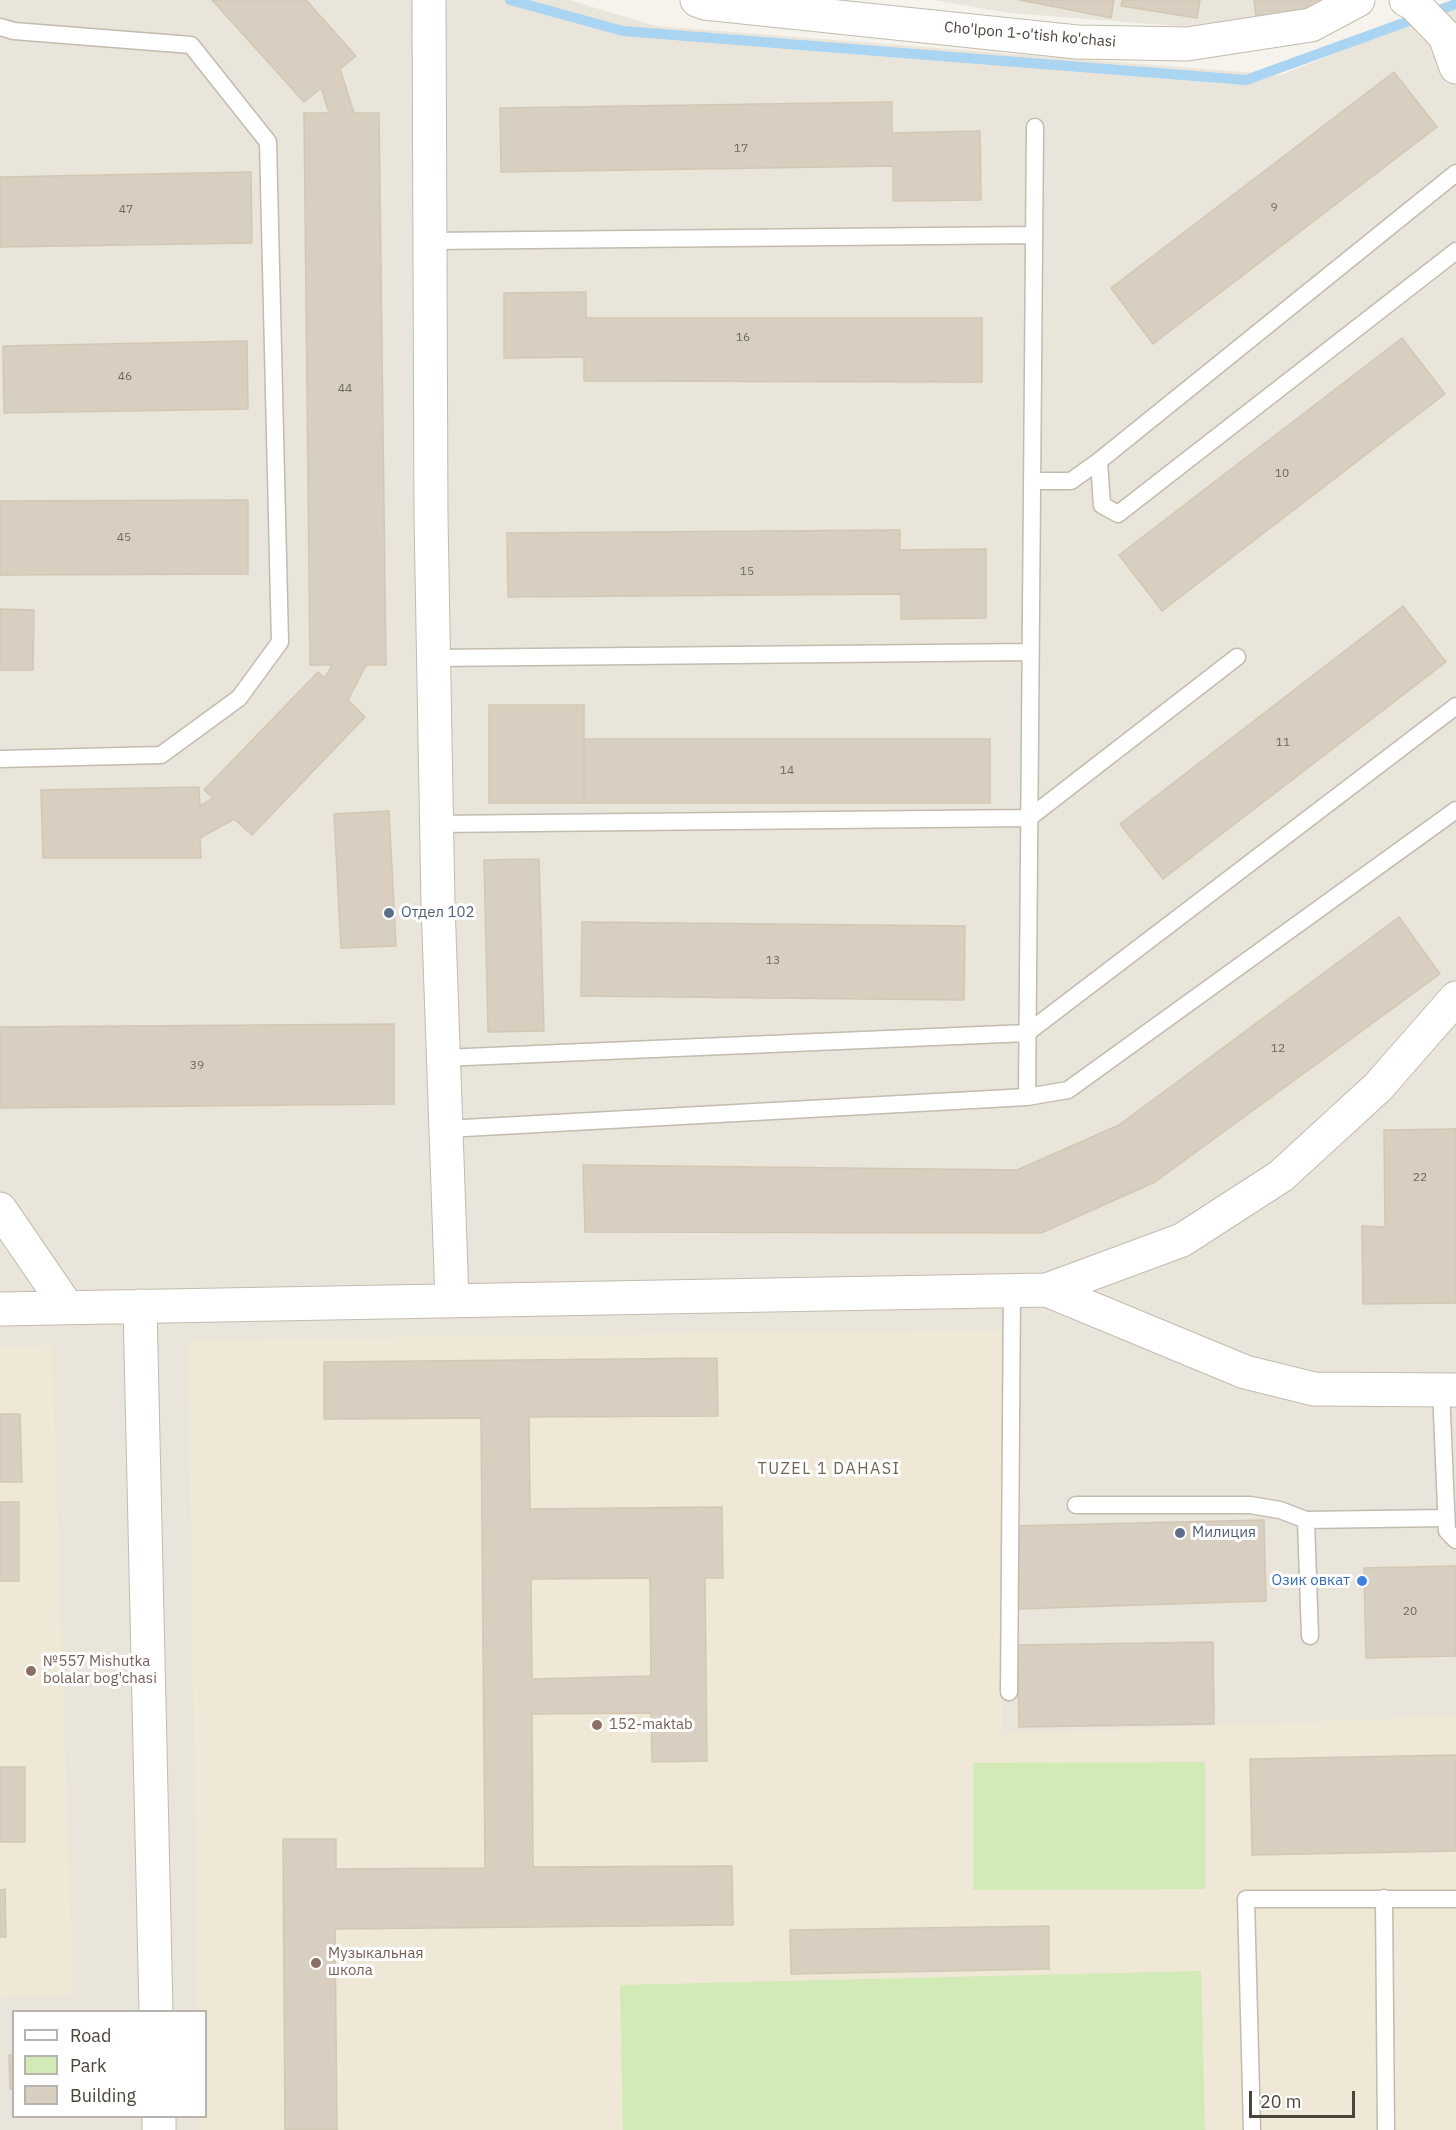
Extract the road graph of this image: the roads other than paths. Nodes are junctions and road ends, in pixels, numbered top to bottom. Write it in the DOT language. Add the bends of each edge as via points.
graph roads {
  1 [pos="696,0"];
  2 [pos="1358,0"];
  3 [pos="1410,1"];
  4 [pos="429,8"];
  5 [pos="0,27"];
  6 [pos="1456,67"];
  7 [pos="1035,126"];
  8 [pos="1456,173"];
  9 [pos="1034,235"];
  10 [pos="430,241"];
  11 [pos="1456,251"];
  12 [pos="1099,461"];
  13 [pos="1032,481"];
  14 [pos="1030,652"];
  15 [pos="1238,657"];
  16 [pos="434,658"];
  17 [pos="1456,706"];
  18 [pos="0,759"];
  19 [pos="1456,810"];
  20 [pos="1029,818"];
  21 [pos="436,824"];
  22 [pos="1456,998"];
  23 [pos="1027,1033"];
  24 [pos="443,1058"];
  25 [pos="1027,1097"];
  26 [pos="446,1129"];
  27 [pos="0,1209"];
  28 [pos="1047,1290"];
  29 [pos="1012,1291"];
  30 [pos="452,1300"];
  31 [pos="140,1306"];
  32 [pos="67,1308"];
  33 [pos="0,1309"];
  34 [pos="1448,1390"];
  35 [pos="1077,1505"];
  36 [pos="1446,1518"];
  37 [pos="1306,1520"];
  38 [pos="1456,1540"];
  39 [pos="1310,1636"];
  40 [pos="1009,1692"];
  41 [pos="1384,1899"];
  42 [pos="1456,1899"];
  43 [pos="156,2010"];
  44 [pos="1252,2130"];
  45 [pos="1386,2130"];
  1 -- 2 [label="street, Cho'lpon 1-o'tish ko'chasi" via="1077,42 1188,44 1311,25"];
  3 -- 6 [label="street" via="1445,36"];
  4 -- 10 [label="street"];
  5 -- 18 [label="lane" via="191,45 268,142 280,642 239,698 161,754"];
  7 -- 9 [label="lane"];
  8 -- 12 [label="lane"];
  9 -- 10 [label="lane"];
  9 -- 13 [label="lane"];
  10 -- 16 [label="street"];
  11 -- 12 [label="lane" via="1118,514 1102,504"];
  12 -- 13 [label="lane" via="1071,481"];
  13 -- 14 [label="lane"];
  14 -- 16 [label="lane"];
  14 -- 20 [label="lane"];
  15 -- 20 [label="lane"];
  16 -- 21 [label="street"];
  17 -- 23 [label="lane"];
  19 -- 25 [label="lane" via="1068,1090"];
  20 -- 21 [label="lane"];
  20 -- 23 [label="lane"];
  21 -- 24 [label="street"];
  22 -- 28 [label="street" via="1378,1087 1281,1176 1182,1240"];
  23 -- 24 [label="lane"];
  23 -- 25 [label="lane"];
  24 -- 26 [label="street"];
  25 -- 26 [label="lane"];
  26 -- 30 [label="street"];
  27 -- 32 [label="street"];
  28 -- 29 [label="street"];
  28 -- 34 [label="street" via="1245,1372 1314,1389"];
  29 -- 30 [label="street"];
  29 -- 40 [label="lane"];
  30 -- 31 [label="street"];
  31 -- 32 [label="street"];
  31 -- 43 [label="street"];
  32 -- 33 [label="street"];
  34 -- 36 [label="lane"];
  35 -- 37 [label="lane" via="1250,1504"];
  36 -- 37 [label="lane"];
  36 -- 38 [label="lane" via="1447,1531"];
  37 -- 39 [label="lane"];
  41 -- 42 [label="lane"];
  41 -- 44 [label="lane" via="1246,1899"];
  41 -- 45 [label="lane"];
}
